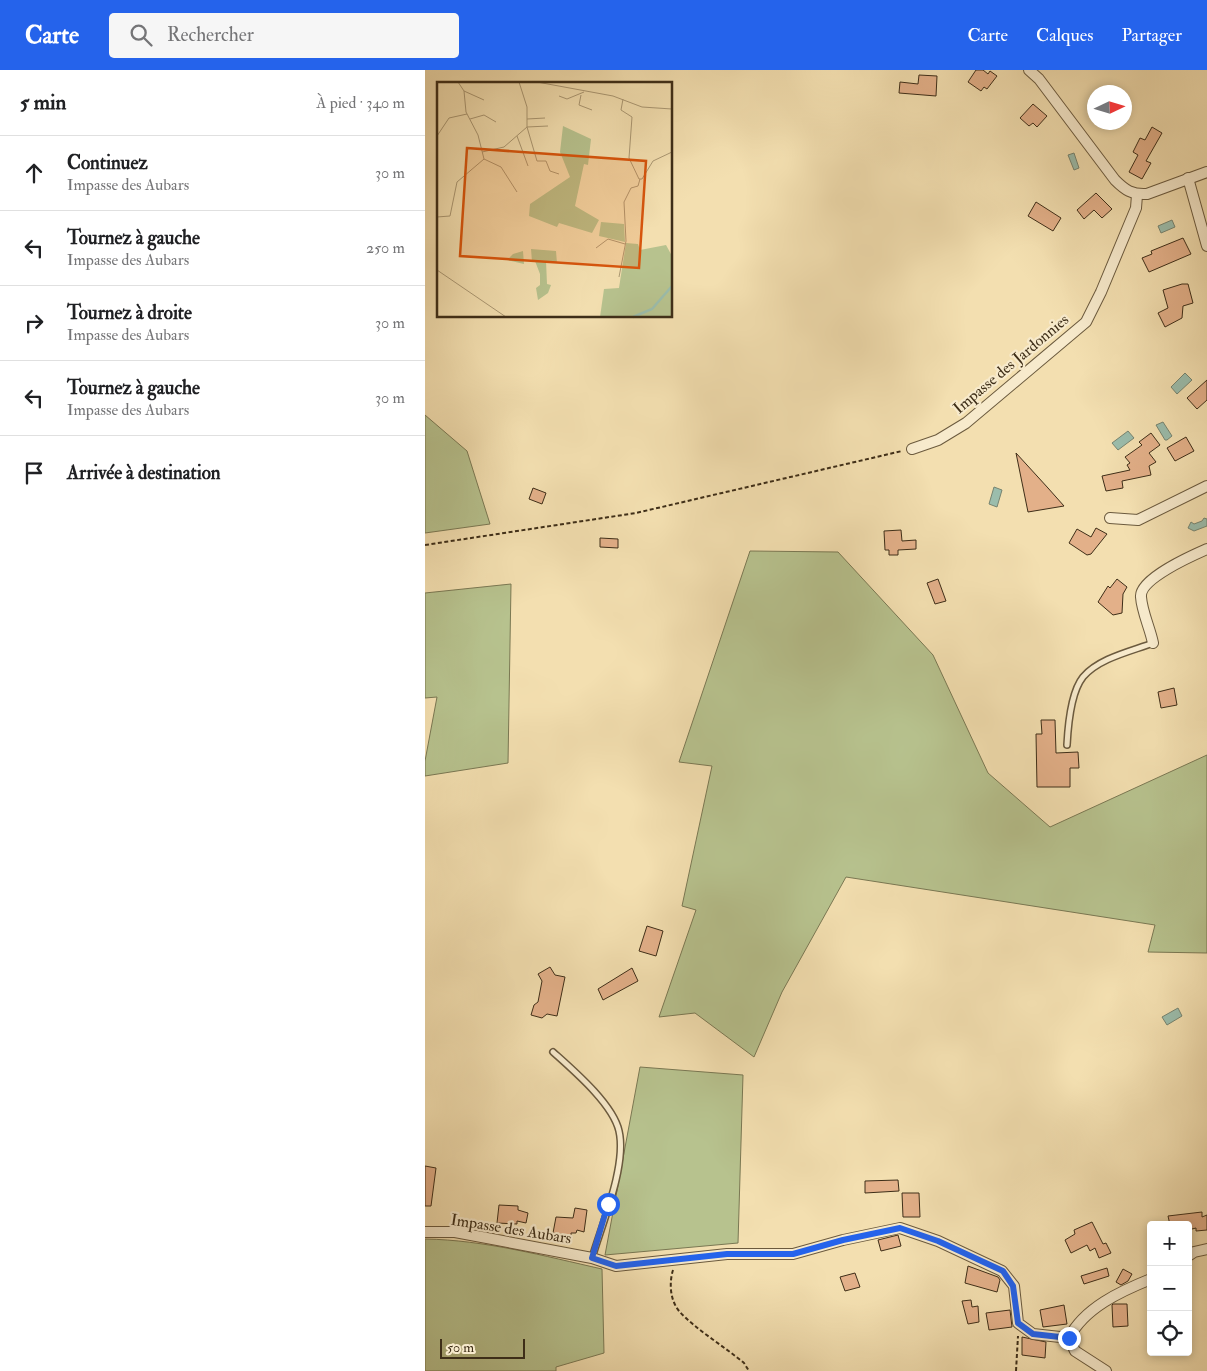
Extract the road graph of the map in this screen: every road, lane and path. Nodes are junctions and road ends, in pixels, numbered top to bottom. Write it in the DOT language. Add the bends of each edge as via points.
graph roads {
  1 [pos="1029,70"];
  2 [pos="1207,172"];
  3 [pos="1188,178"];
  4 [pos="1137,195"];
  5 [pos="1207,246"];
  6 [pos="912,449"];
  7 [pos="1207,486"];
  8 [pos="1110,518"];
  9 [pos="425,545"];
  10 [pos="1207,549"];
  11 [pos="1153,642"];
  12 [pos="1067,745"];
  13 [pos="553,1052"];
  14 [pos="425,1232"];
  15 [pos="1207,1250"];
  16 [pos="1192,1253"];
  17 [pos="592,1258"];
  18 [pos="676,1261"];
  19 [pos="1147,1281"];
  20 [pos="1018,1323"];
  21 [pos="1069,1338"];
  22 [pos="749,1371"];
  23 [pos="1016,1371"];
  24 [pos="1106,1371"];
  1 -- 4 [label="street" via="1115,180 1127,192"];
  2 -- 3 [label="street"];
  3 -- 4 [label="street"];
  3 -- 5 [label="street"];
  4 -- 6 [label="street, Impasse des Jardonnies" via="1136,208 1086,322 965,423 939,440"];
  6 -- 9 [label="path" via="636,513"];
  7 -- 8 [label="street" via="1138,520"];
  10 -- 11 [label="street" via="1152,578 1141,589"];
  11 -- 12 [label="lane" via="1101,664 1083,677 1069,713"];
  13 -- 17 [label="lane, Impasse des Aubars" via="589,1084 619,1131 621,1159"];
  14 -- 17 [label="street, Impasse des Aubars" via="455,1232"];
  15 -- 16 [label="street"];
  17 -- 18 [label="street, Impasse des Aubars" via="616,1266"];
  18 -- 20 [label="street, Impasse des Aubars" via="727,1254 793,1254 900,1228 938,1241 1003,1271 1013,1286"];
  18 -- 22 [label="path" via="670,1280 671,1294 678,1310 744,1363"];
  19 -- 21 [label="street" via="1123,1290 1090,1314 1075,1326"];
  20 -- 21 [label="street" via="1033,1334"];
  20 -- 23 [label="path"];
  21 -- 24 [label="street" via="1075,1351"];
}
